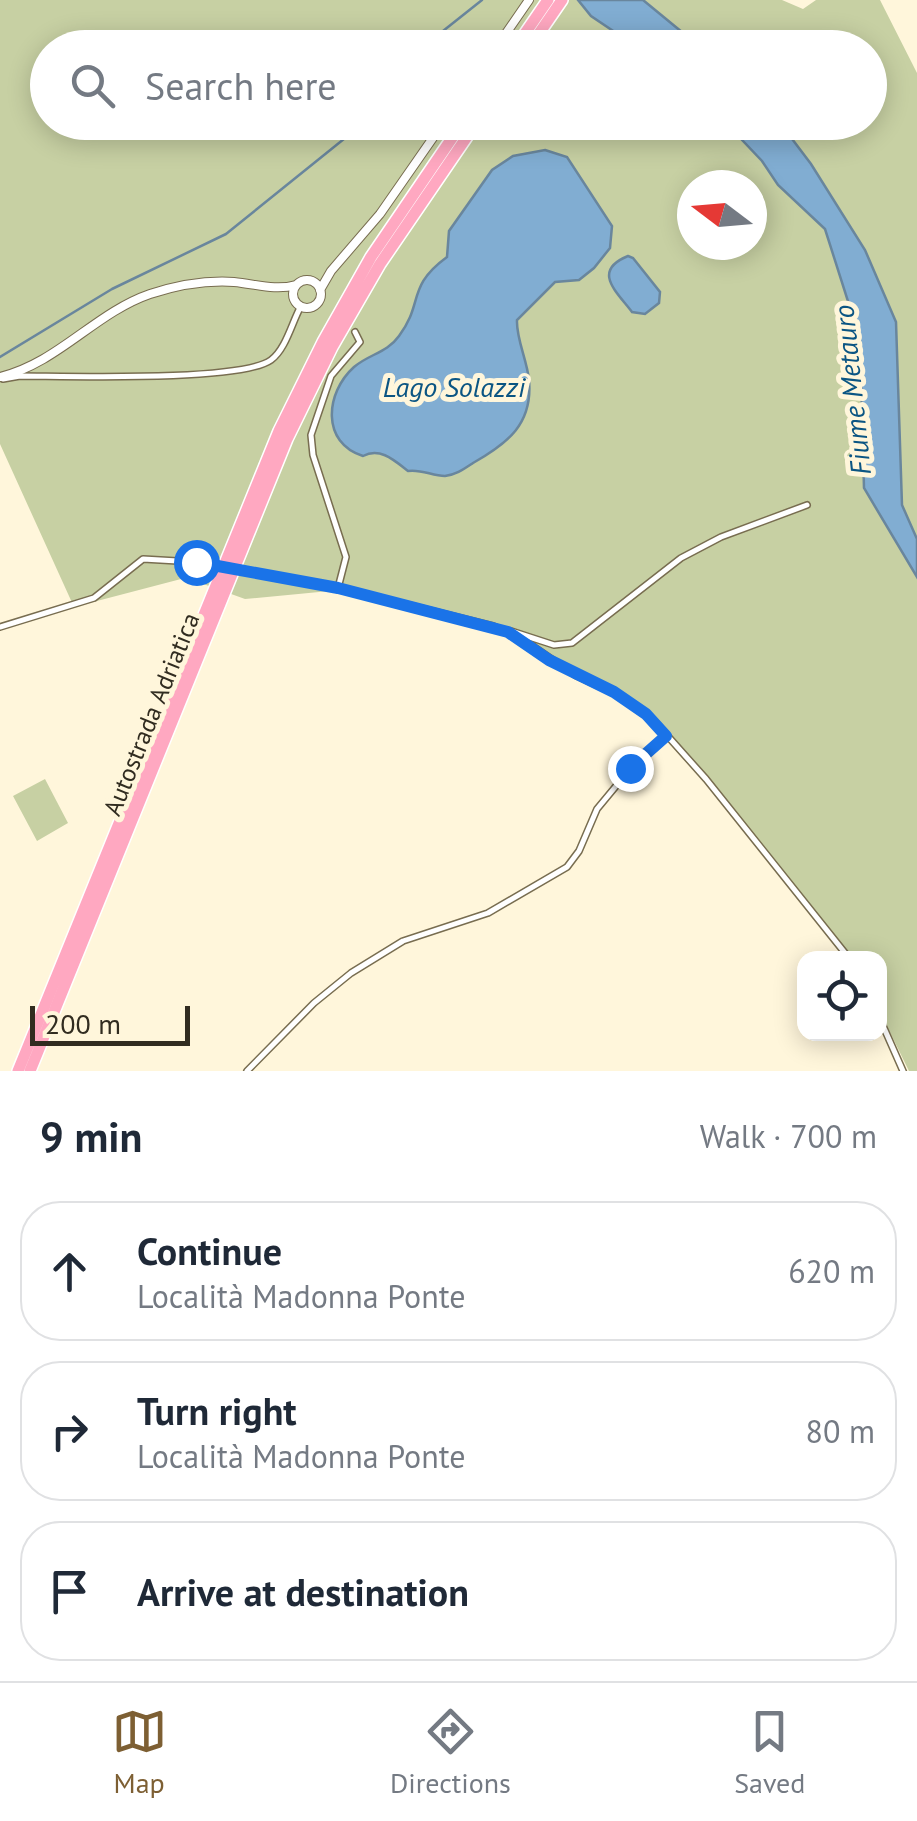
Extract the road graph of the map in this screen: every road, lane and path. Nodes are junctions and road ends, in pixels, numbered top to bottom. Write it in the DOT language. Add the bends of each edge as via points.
graph roads {
  1 [pos="529,0"];
  2 [pos="548,0"];
  3 [pos="562,0"];
  4 [pos="508,30"];
  5 [pos="527,30"];
  6 [pos="541,30"];
  7 [pos="431,140"];
  8 [pos="452,140"];
  9 [pos="465,140"];
  10 [pos="332,271"];
  11 [pos="311,281"];
  12 [pos="296,286"];
  13 [pos="275,288"];
  14 [pos="320,290"];
  15 [pos="294,298"];
  16 [pos="301,306"];
  17 [pos="354,332"];
  18 [pos="0,378"];
  19 [pos="807,505"];
  20 [pos="338,588"];
  21 [pos="0,627"];
  22 [pos="508,632"];
  23 [pos="666,736"];
  24 [pos="844,951"];
  25 [pos="887,1035"];
  26 [pos="18,1071"];
  27 [pos="30,1071"];
  28 [pos="248,1071"];
  29 [pos="902,1071"];
  1 -- 4 [label="main road"];
  2 -- 5 [label="highway"];
  3 -- 6 [label="highway"];
  7 -- 10 [label="main road"];
  8 -- 26 [label="highway, Autostrada Adriatica" via="371,257 279,431"];
  9 -- 27 [label="highway, Autostrada Adriatica" via="380,264 286,439"];
  10 -- 11 [label="main road"];
  10 -- 14 [label="main road"];
  11 -- 12 [label="main road"];
  11 -- 14 [label="main road"];
  12 -- 13 [label="main road"];
  12 -- 15 [label="main road"];
  13 -- 15 [label="main road"];
  13 -- 18 [label="main road" via="210,281 144,296 55,354"];
  14 -- 16 [label="main road" via="314,306"];
  15 -- 16 [label="main road"];
  16 -- 18 [label="street" via="279,352 253,366 202,375"];
  17 -- 20 [label="street" via="360,342 331,376 311,435 346,557"];
  19 -- 22 [label="street" via="690,553 572,643 554,645"];
  20 -- 21 [label="street, bridge" via="143,559 94,598"];
  20 -- 22 [label="street"];
  22 -- 23 [label="street" via="614,692"];
  23 -- 24 [label="street"];
  23 -- 28 [label="street" via="604,800 567,866 488,913 403,941 352,973"];
  25 -- 29 [label="street"];
}
